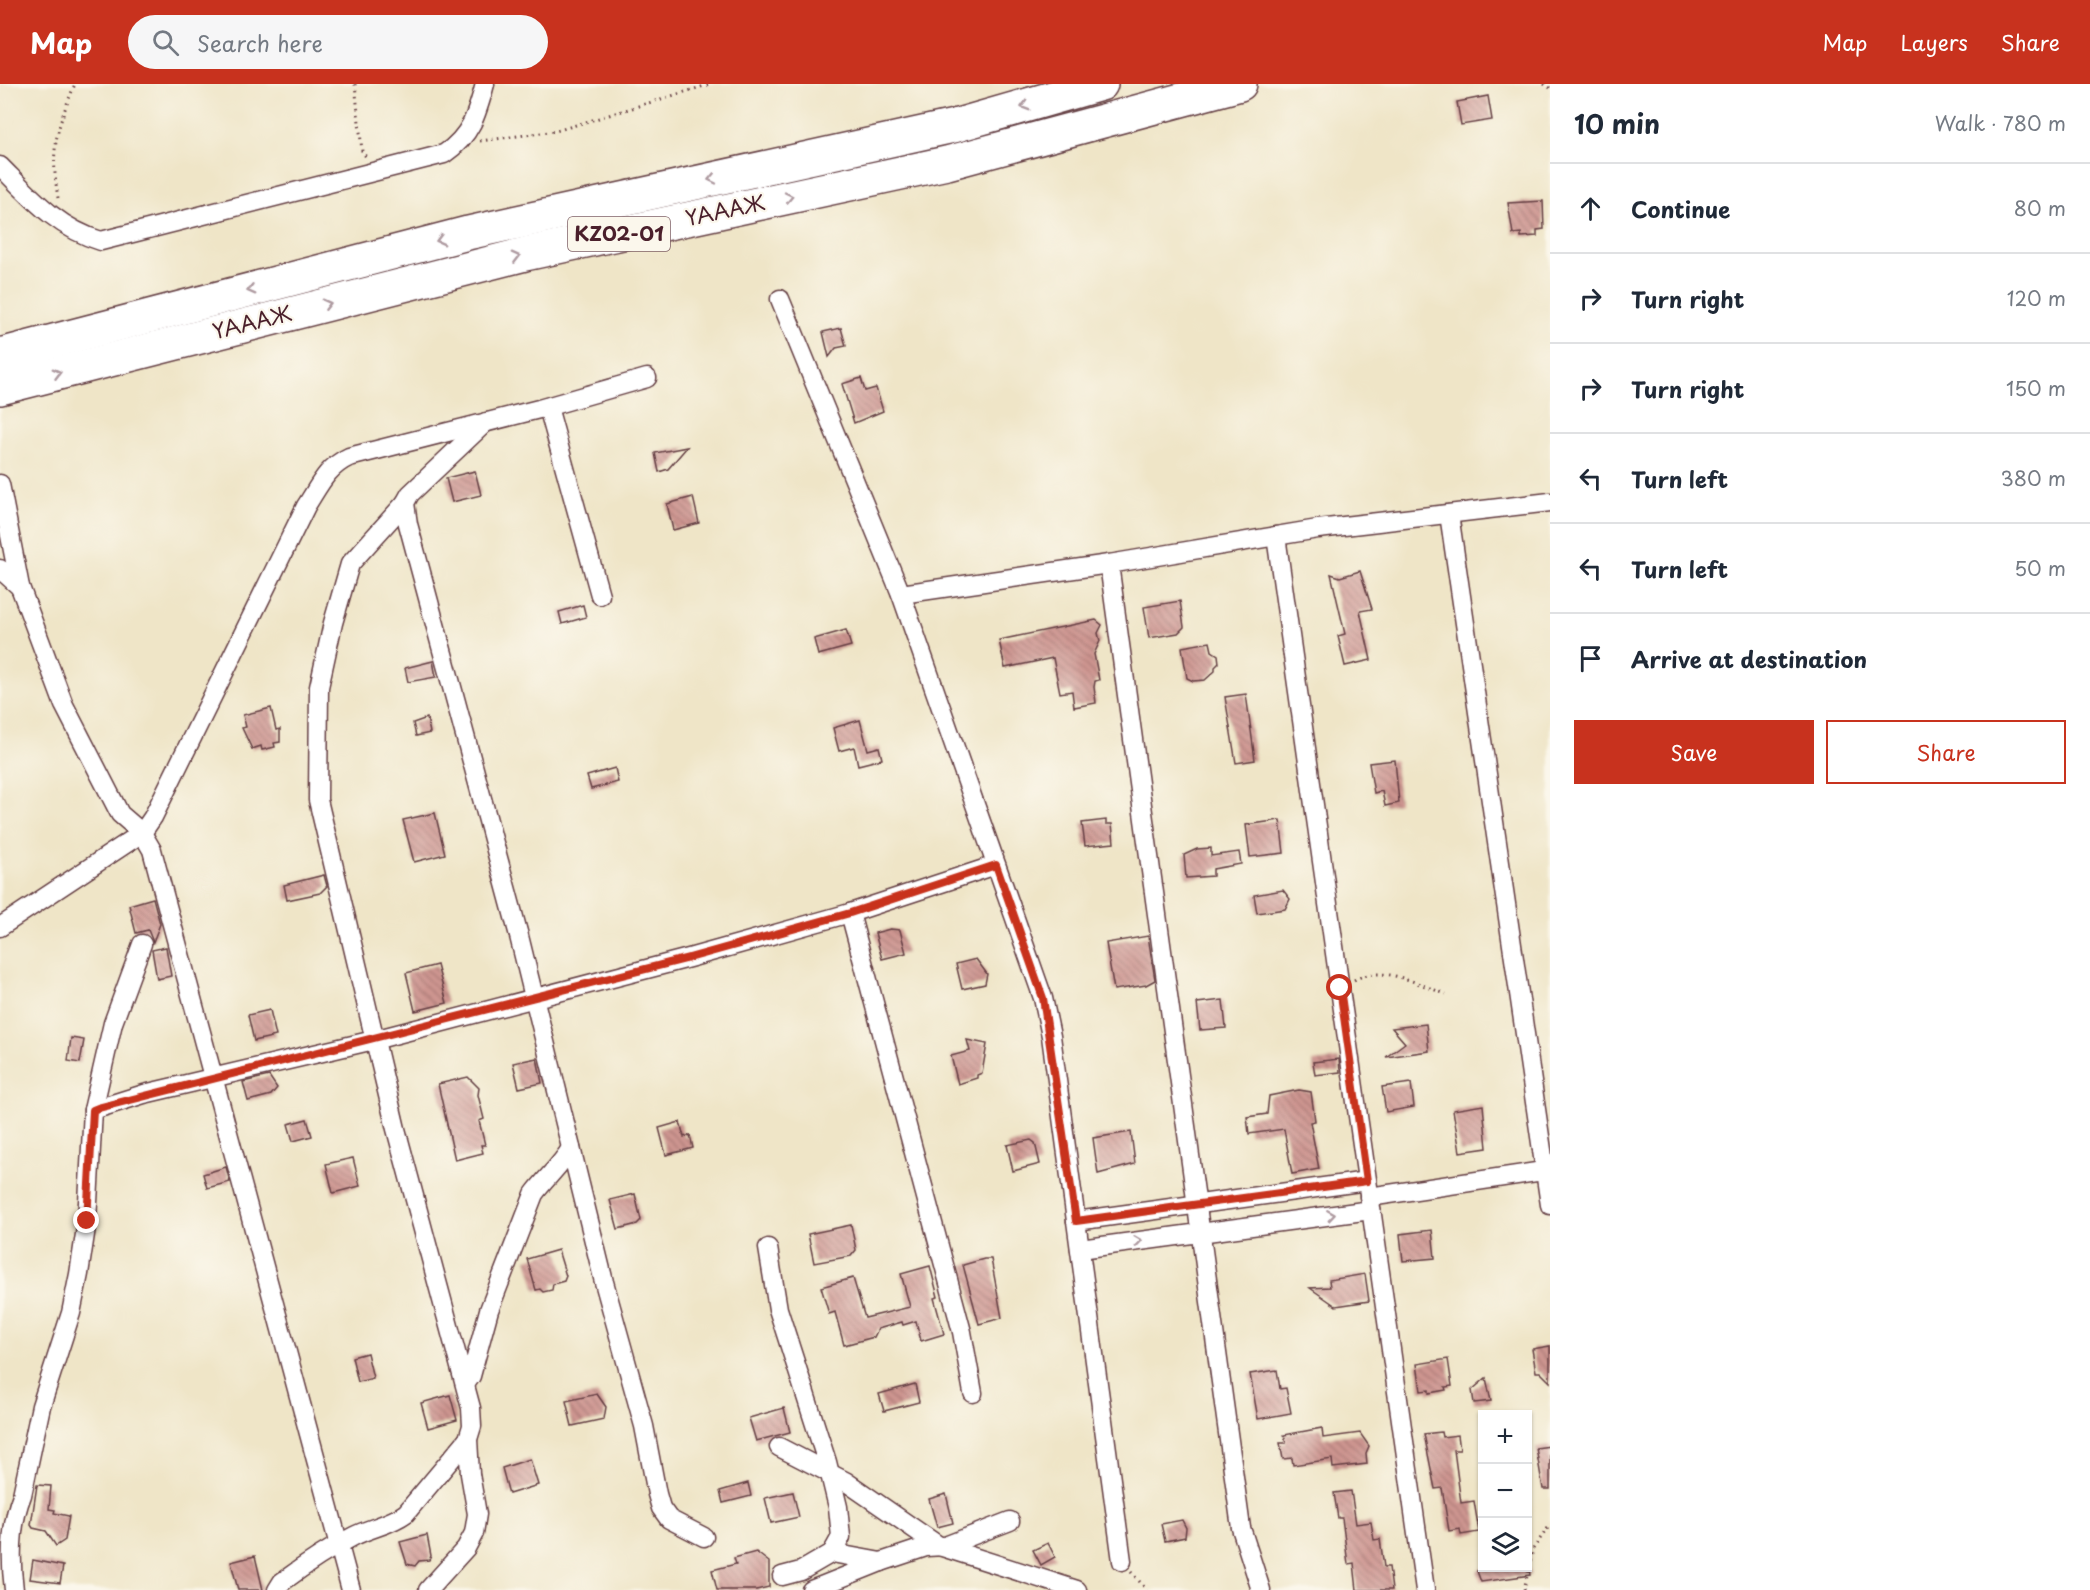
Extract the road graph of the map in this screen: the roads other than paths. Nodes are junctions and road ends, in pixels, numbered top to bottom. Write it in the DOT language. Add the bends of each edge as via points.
graph roads {
  1 [pos="485,84"];
  2 [pos="1101,84"];
  3 [pos="1240,84"];
  4 [pos="0,166"];
  5 [pos="780,299"];
  6 [pos="0,355"];
  7 [pos="648,378"];
  8 [pos="0,388"];
  9 [pos="548,407"];
  10 [pos="486,422"];
  11 [pos="0,484"];
  12 [pos="1550,502"];
  13 [pos="405,503"];
  14 [pos="1449,514"];
  15 [pos="1276,536"];
  16 [pos="1109,564"];
  17 [pos="0,569"];
  18 [pos="20,587"];
  19 [pos="901,594"];
  20 [pos="600,595"];
  21 [pos="142,833"];
  22 [pos="996,865"];
  23 [pos="850,913"];
  24 [pos="0,927"];
  25 [pos="142,944"];
  26 [pos="533,998"];
  27 [pos="374,1040"];
  28 [pos="212,1079"];
  29 [pos="93,1110"];
  30 [pos="571,1148"];
  31 [pos="1548,1170"];
  32 [pos="1369,1196"];
  33 [pos="1197,1204"];
  34 [pos="1550,1205"];
  35 [pos="1076,1221"];
  36 [pos="1201,1232"];
  37 [pos="768,1248"];
  38 [pos="1080,1248"];
  39 [pos="466,1383"];
  40 [pos="973,1393"];
  41 [pos="468,1439"];
  42 [pos="779,1447"];
  43 [pos="829,1471"];
  44 [pos="1010,1521"];
  45 [pos="704,1536"];
  46 [pos="338,1545"];
  47 [pos="939,1546"];
  48 [pos="832,1553"];
  49 [pos="1122,1561"];
  50 [pos="881,1562"];
  51 [pos="782,1576"];
  52 [pos="14,1590"];
  53 [pos="277,1590"];
  54 [pos="351,1590"];
  55 [pos="428,1590"];
  56 [pos="811,1590"];
  57 [pos="1077,1590"];
  58 [pos="1261,1590"];
  59 [pos="1425,1590"];
  1 -- 4 [label="street" via="470,128 461,142 444,154 101,241 81,235 48,215"];
  2 -- 6 [label="highway, ҮАААЖ / KZ02-01, one-way" via="954,126 468,233"];
  8 -- 3 [label="highway, ҮАААЖ / KZ02-01, one-way" via="525,254 948,163"];
  5 -- 19 [label="street"];
  7 -- 9 [label="street"];
  9 -- 10 [label="street"];
  9 -- 20 [label="street"];
  10 -- 13 [label="street"];
  10 -- 21 [label="street" via="349,457 325,475 278,562 192,744"];
  11 -- 18 [label="street"];
  12 -- 14 [label="street"];
  13 -- 26 [label="street"];
  13 -- 27 [label="street" via="350,564 319,687 318,800"];
  14 -- 15 [label="street"];
  14 -- 31 [label="street"];
  15 -- 16 [label="street"];
  15 -- 32 [label="street"];
  16 -- 19 [label="street"];
  16 -- 33 [label="street"];
  17 -- 18 [label="street"];
  18 -- 21 [label="street" via="64,705 120,814"];
  19 -- 22 [label="street"];
  21 -- 24 [label="street"];
  21 -- 28 [label="street" via="152,850"];
  22 -- 23 [label="street"];
  22 -- 35 [label="street" via="1043,998"];
  23 -- 26 [label="street"];
  23 -- 40 [label="street" via="963,1332"];
  25 -- 29 [label="street" via="113,1023"];
  26 -- 27 [label="street"];
  26 -- 30 [label="street"];
  27 -- 28 [label="street"];
  27 -- 39 [label="street"];
  28 -- 29 [label="street"];
  28 -- 46 [label="street"];
  29 -- 52 [label="street" via="87,1221 79,1274 17,1508 11,1568"];
  30 -- 39 [label="street" via="534,1194 489,1310"];
  30 -- 45 [label="street" via="644,1425 661,1508 669,1519"];
  31 -- 32 [label="street"];
  31 -- 34 [label="street"];
  32 -- 33 [label="street"];
  36 -- 32 [label="street, one-way"];
  32 -- 59 [label="street"];
  33 -- 35 [label="street"];
  33 -- 36 [label="street"];
  35 -- 38 [label="street"];
  38 -- 36 [label="street, one-way"];
  36 -- 58 [label="street" via="1241,1528"];
  37 -- 43 [label="street" via="778,1310"];
  38 -- 49 [label="street"];
  39 -- 41 [label="street" via="472,1426"];
  41 -- 46 [label="street" via="406,1513"];
  41 -- 55 [label="street" via="477,1515 474,1533 466,1548"];
  42 -- 43 [label="street"];
  43 -- 47 [label="street"];
  43 -- 48 [label="street" via="842,1537"];
  44 -- 47 [label="street"];
  46 -- 53 [label="street" via="282,1582"];
  46 -- 54 [label="street"];
  47 -- 50 [label="street"];
  47 -- 57 [label="street"];
  48 -- 50 [label="street"];
  48 -- 51 [label="street" via="801,1571"];
  50 -- 56 [label="street"];
}
